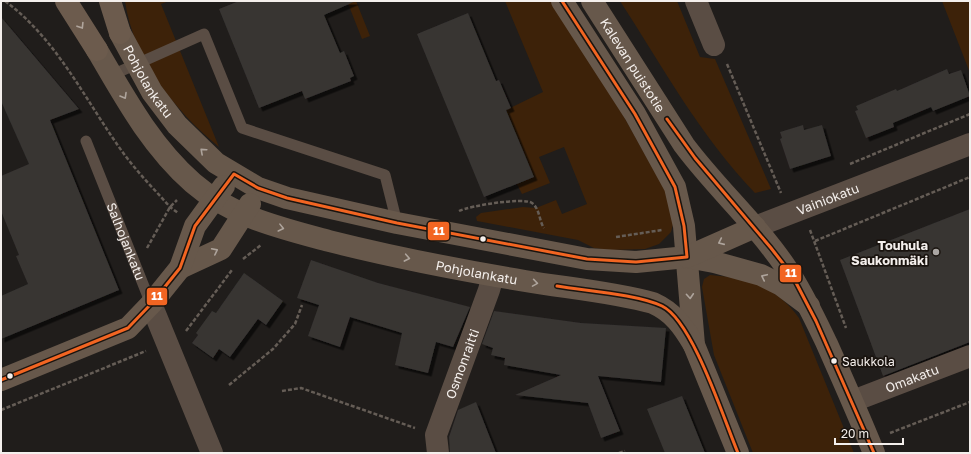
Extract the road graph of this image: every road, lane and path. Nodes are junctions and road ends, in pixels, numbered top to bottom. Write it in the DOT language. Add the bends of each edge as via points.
graph roads {
  1 [pos="5,1"];
  2 [pos="66,1"];
  3 [pos="110,1"];
  4 [pos="562,1"];
  5 [pos="592,1"];
  6 [pos="696,1"];
  7 [pos="120,33"];
  8 [pos="714,45"];
  9 [pos="97,50"];
  10 [pos="135,64"];
  11 [pos="112,75"];
  12 [pos="970,114"];
  13 [pos="86,141"];
  14 [pos="970,144"];
  15 [pos="846,166"];
  16 [pos="234,174"];
  17 [pos="970,177"];
  18 [pos="258,188"];
  19 [pos="787,190"];
  20 [pos="178,198"];
  21 [pos="214,198"];
  22 [pos="170,208"];
  23 [pos="459,212"];
  24 [pos="244,216"];
  25 [pos="397,223"];
  26 [pos="684,226"];
  27 [pos="755,227"];
  28 [pos="546,231"];
  29 [pos="611,238"];
  30 [pos="815,241"];
  31 [pos="264,243"];
  32 [pos="149,244"];
  33 [pos="687,257"];
  34 [pos="180,268"];
  35 [pos="493,276"];
  36 [pos="151,304"];
  37 [pos="302,305"];
  38 [pos="809,306"];
  39 [pos="166,343"];
  40 [pos="694,345"];
  41 [pos="970,356"];
  42 [pos="1,380"];
  43 [pos="229,386"];
  44 [pos="282,391"];
  45 [pos="853,401"];
  46 [pos="970,402"];
  47 [pos="1,410"];
  48 [pos="885,435"];
  49 [pos="437,444"];
  50 [pos="625,451"];
  51 [pos="212,453"];
  52 [pos="619,453"];
  53 [pos="738,453"];
  54 [pos="874,453"];
  1 -- 22 [label="path" via="31,22 48,42 125,155"];
  2 -- 9 [label="highway, one-way"];
  3 -- 7 [label="highway"];
  4 -- 26 [label="main road, Kalevan puistotie" via="658,154 675,187"];
  5 -- 27 [label="main road, Kalevan puistotie" via="684,145"];
  6 -- 8 [label="street"];
  7 -- 10 [label="main road, Pohjolankatu"];
  8 -- 19 [label="path" via="724,57 780,193"];
  9 -- 11 [label="main road, Pohjolankatu"];
  10 -- 11 [label="lane"];
  16 -- 10 [label="main road, Pohjolankatu, one-way" via="216,163 177,125"];
  10 -- 25 [label="lane" via="204,34 242,128 385,175"];
  11 -- 21 [label="main road, Pohjolankatu, one-way" via="133,111 157,144 194,184"];
  12 -- 15 [label="path"];
  13 -- 36 [label="lane, Salhojankatu"];
  14 -- 27 [label="street, Vainiokatu"];
  16 -- 18 [label="main road, Pohjolankatu"];
  16 -- 21 [label="main road"];
  17 -- 30 [label="path"];
  18 -- 24 [label="main road"];
  18 -- 25 [label="main road, Pohjolankatu" via="287,198"];
  20 -- 22 [label="path"];
  21 -- 24 [label="main road, Pohjolankatu"];
  21 -- 34 [label="main road" via="195,226"];
  22 -- 32 [label="path"];
  23 -- 28 [label="path" via="473,206 524,200 536,208"];
  34 -- 24 [label="main road, one-way" via="221,249"];
  24 -- 35 [label="main road, Pohjolankatu, one-way" via="270,226 374,252"];
  25 -- 33 [label="main road, Pohjolankatu" via="587,259 636,262"];
  26 -- 29 [label="path"];
  26 -- 33 [label="main road, Kalevan puistotie"];
  27 -- 33 [label="main road, Vainiokatu, one-way"];
  27 -- 38 [label="main road, Kalevan puistotie" via="787,269"];
  31 -- 39 [label="path" via="237,264 182,335"];
  38 -- 33 [label="main road, Pohjolankatu, one-way" via="781,285 761,275"];
  33 -- 40 [label="main road, Kalevan puistotie, one-way"];
  34 -- 36 [label="main road"];
  35 -- 40 [label="main road, Pohjolankatu, one-way" via="653,302 673,315"];
  35 -- 49 [label="street, Osmonraitti"];
  36 -- 39 [label="street, Salhojankatu"];
  36 -- 42 [label="main road" via="128,328"];
  37 -- 43 [label="path" via="295,324 273,349"];
  38 -- 45 [label="main road, Kalevan puistotie"];
  39 -- 47 [label="path"];
  39 -- 51 [label="street, Salhojankatu"];
  40 -- 53 [label="main road, Kalevan puistotie"];
  41 -- 45 [label="street, Omakatu"];
  44 -- 49 [label="path" via="301,388"];
  45 -- 54 [label="main road, Kalevan puistotie"];
  46 -- 48 [label="path"];
  50 -- 52 [label="path"];
}
